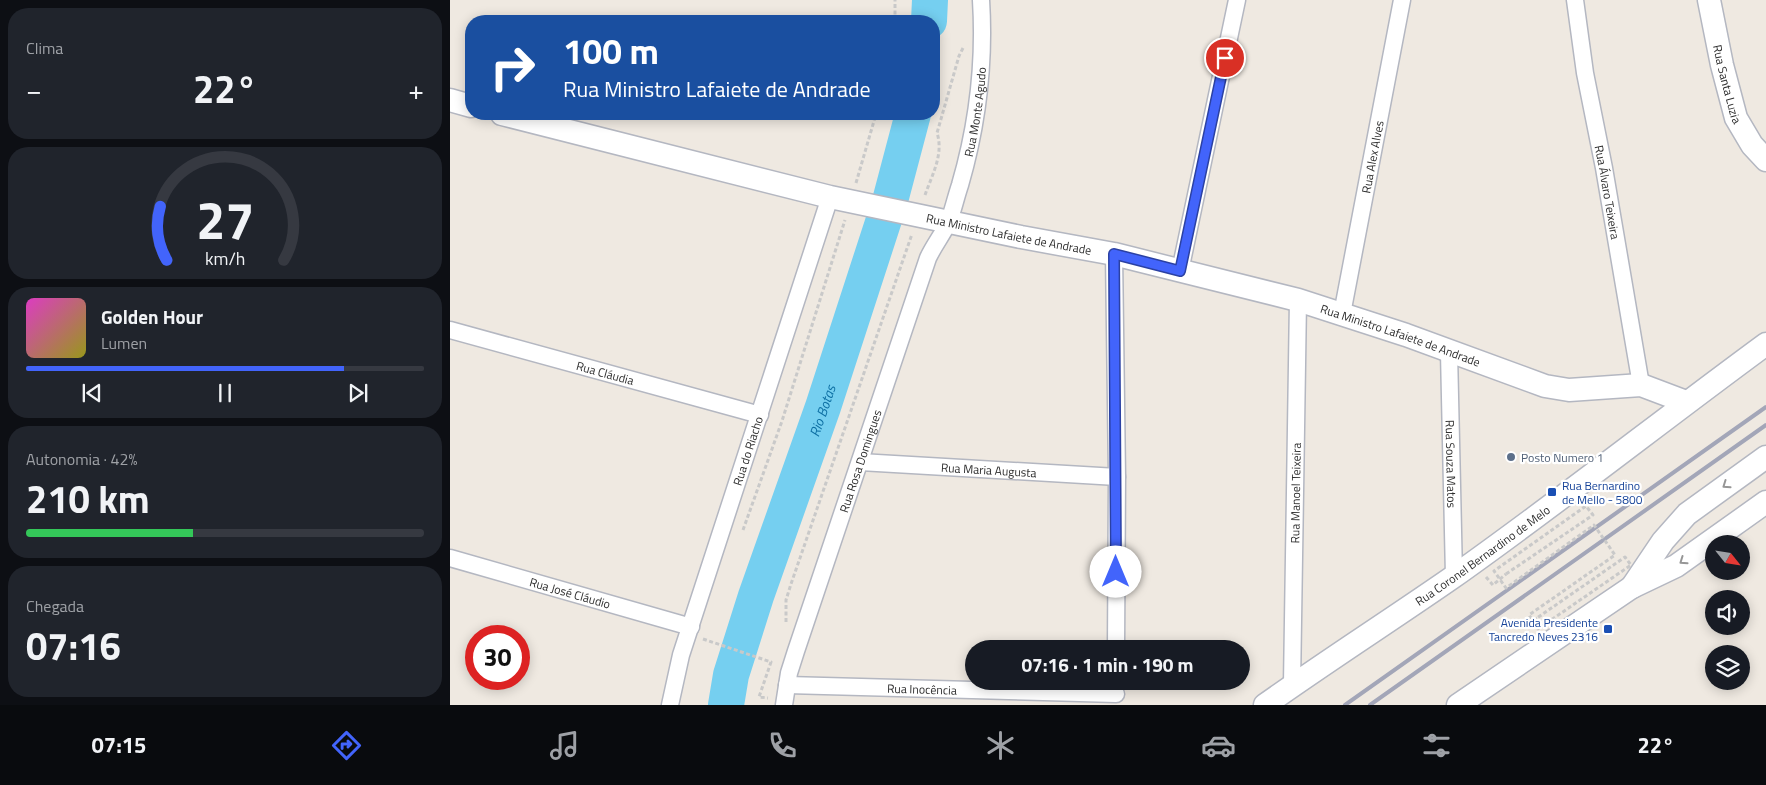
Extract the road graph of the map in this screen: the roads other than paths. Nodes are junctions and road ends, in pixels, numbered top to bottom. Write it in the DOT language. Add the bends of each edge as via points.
graph roads {
  1 [pos="981,0"];
  2 [pos="1237,0"];
  3 [pos="1402,0"];
  4 [pos="1574,0"];
  5 [pos="1709,0"];
  6 [pos="450,100"];
  7 [pos="465,104"];
  8 [pos="526,120"];
  9 [pos="1766,160"];
  10 [pos="830,197"];
  11 [pos="948,222"];
  12 [pos="1114,254"];
  13 [pos="1180,271"];
  14 [pos="1298,300"];
  15 [pos="1342,314"];
  16 [pos="450,330"];
  17 [pos="1766,344"];
  18 [pos="1449,352"];
  19 [pos="1641,385"];
  20 [pos="1686,402"];
  21 [pos="760,415"];
  22 [pos="1766,457"];
  23 [pos="860,462"];
  24 [pos="1117,477"];
  25 [pos="1766,502"];
  26 [pos="450,558"];
  27 [pos="1454,576"];
  28 [pos="1632,587"];
  29 [pos="691,627"];
  30 [pos="1116,640"];
  31 [pos="787,685"];
  32 [pos="1292,685"];
  33 [pos="1116,694"];
  34 [pos="670,705"];
  35 [pos="784,705"];
  36 [pos="1265,705"];
  37 [pos="1458,705"];
  1 -- 11 [label="street, Rua Monte Agudo" via="984,37 978,108 969,155"];
  2 -- 13 [label="street"];
  3 -- 15 [label="street, Rua Alex Alves"];
  4 -- 19 [label="street, Rua Álvaro Teixeira"];
  5 -- 9 [label="main road, Rua Santa Luzia" via="1736,118 1752,145"];
  6 -- 7 [label="main road"];
  8 -- 10 [label="main road, Rua Ministro Lafaiete de Andrade"];
  10 -- 11 [label="main road, Rua Ministro Lafaiete de Andrade"];
  10 -- 21 [label="street, Rua do Riacho"];
  11 -- 12 [label="main road, Rua Ministro Lafaiete de Andrade"];
  11 -- 23 [label="street, Rua Rosa Domingues" via="928,258"];
  12 -- 13 [label="main road, Rua Ministro Lafaiete de Andrade"];
  12 -- 24 [label="street"];
  13 -- 14 [label="main road, Rua Ministro Lafaiete de Andrade"];
  14 -- 15 [label="main road, Rua Ministro Lafaiete de Andrade"];
  14 -- 32 [label="street, Rua Manoel Teixeira"];
  15 -- 18 [label="main road, Rua Ministro Lafaiete de Andrade"];
  16 -- 21 [label="street, Rua Cláudia"];
  17 -- 20 [label="main road, Rua Coronel Bernardino de Melo"];
  18 -- 19 [label="main road, Rua Ministro Lafaiete de Andrade" via="1545,386 1569,390"];
  18 -- 27 [label="street, Rua Souza Matos"];
  19 -- 20 [label="main road, Rua Ministro Lafaiete de Andrade"];
  20 -- 27 [label="main road, Rua Coronel Bernardino de Melo" via="1645,436"];
  21 -- 29 [label="street, Rua do Riacho"];
  22 -- 28 [label="main road, one-way" via="1687,514 1663,541"];
  23 -- 24 [label="street, Rua Maria Augusta"];
  23 -- 31 [label="street, Rua Rosa Domingues"];
  24 -- 30 [label="street"];
  25 -- 28 [label="main road, one-way" via="1676,566"];
  26 -- 29 [label="street, Rua José Cláudio"];
  27 -- 32 [label="main road, Rua Coronel Bernardino de Melo"];
  28 -- 37 [label="main road"];
  29 -- 34 [label="street, Rua do Riacho"];
  31 -- 33 [label="street, Rua Inocência"];
  31 -- 35 [label="street, Rua Rosa Domingues"];
  32 -- 36 [label="main road, Rua Coronel Bernardino de Melo"];
}
